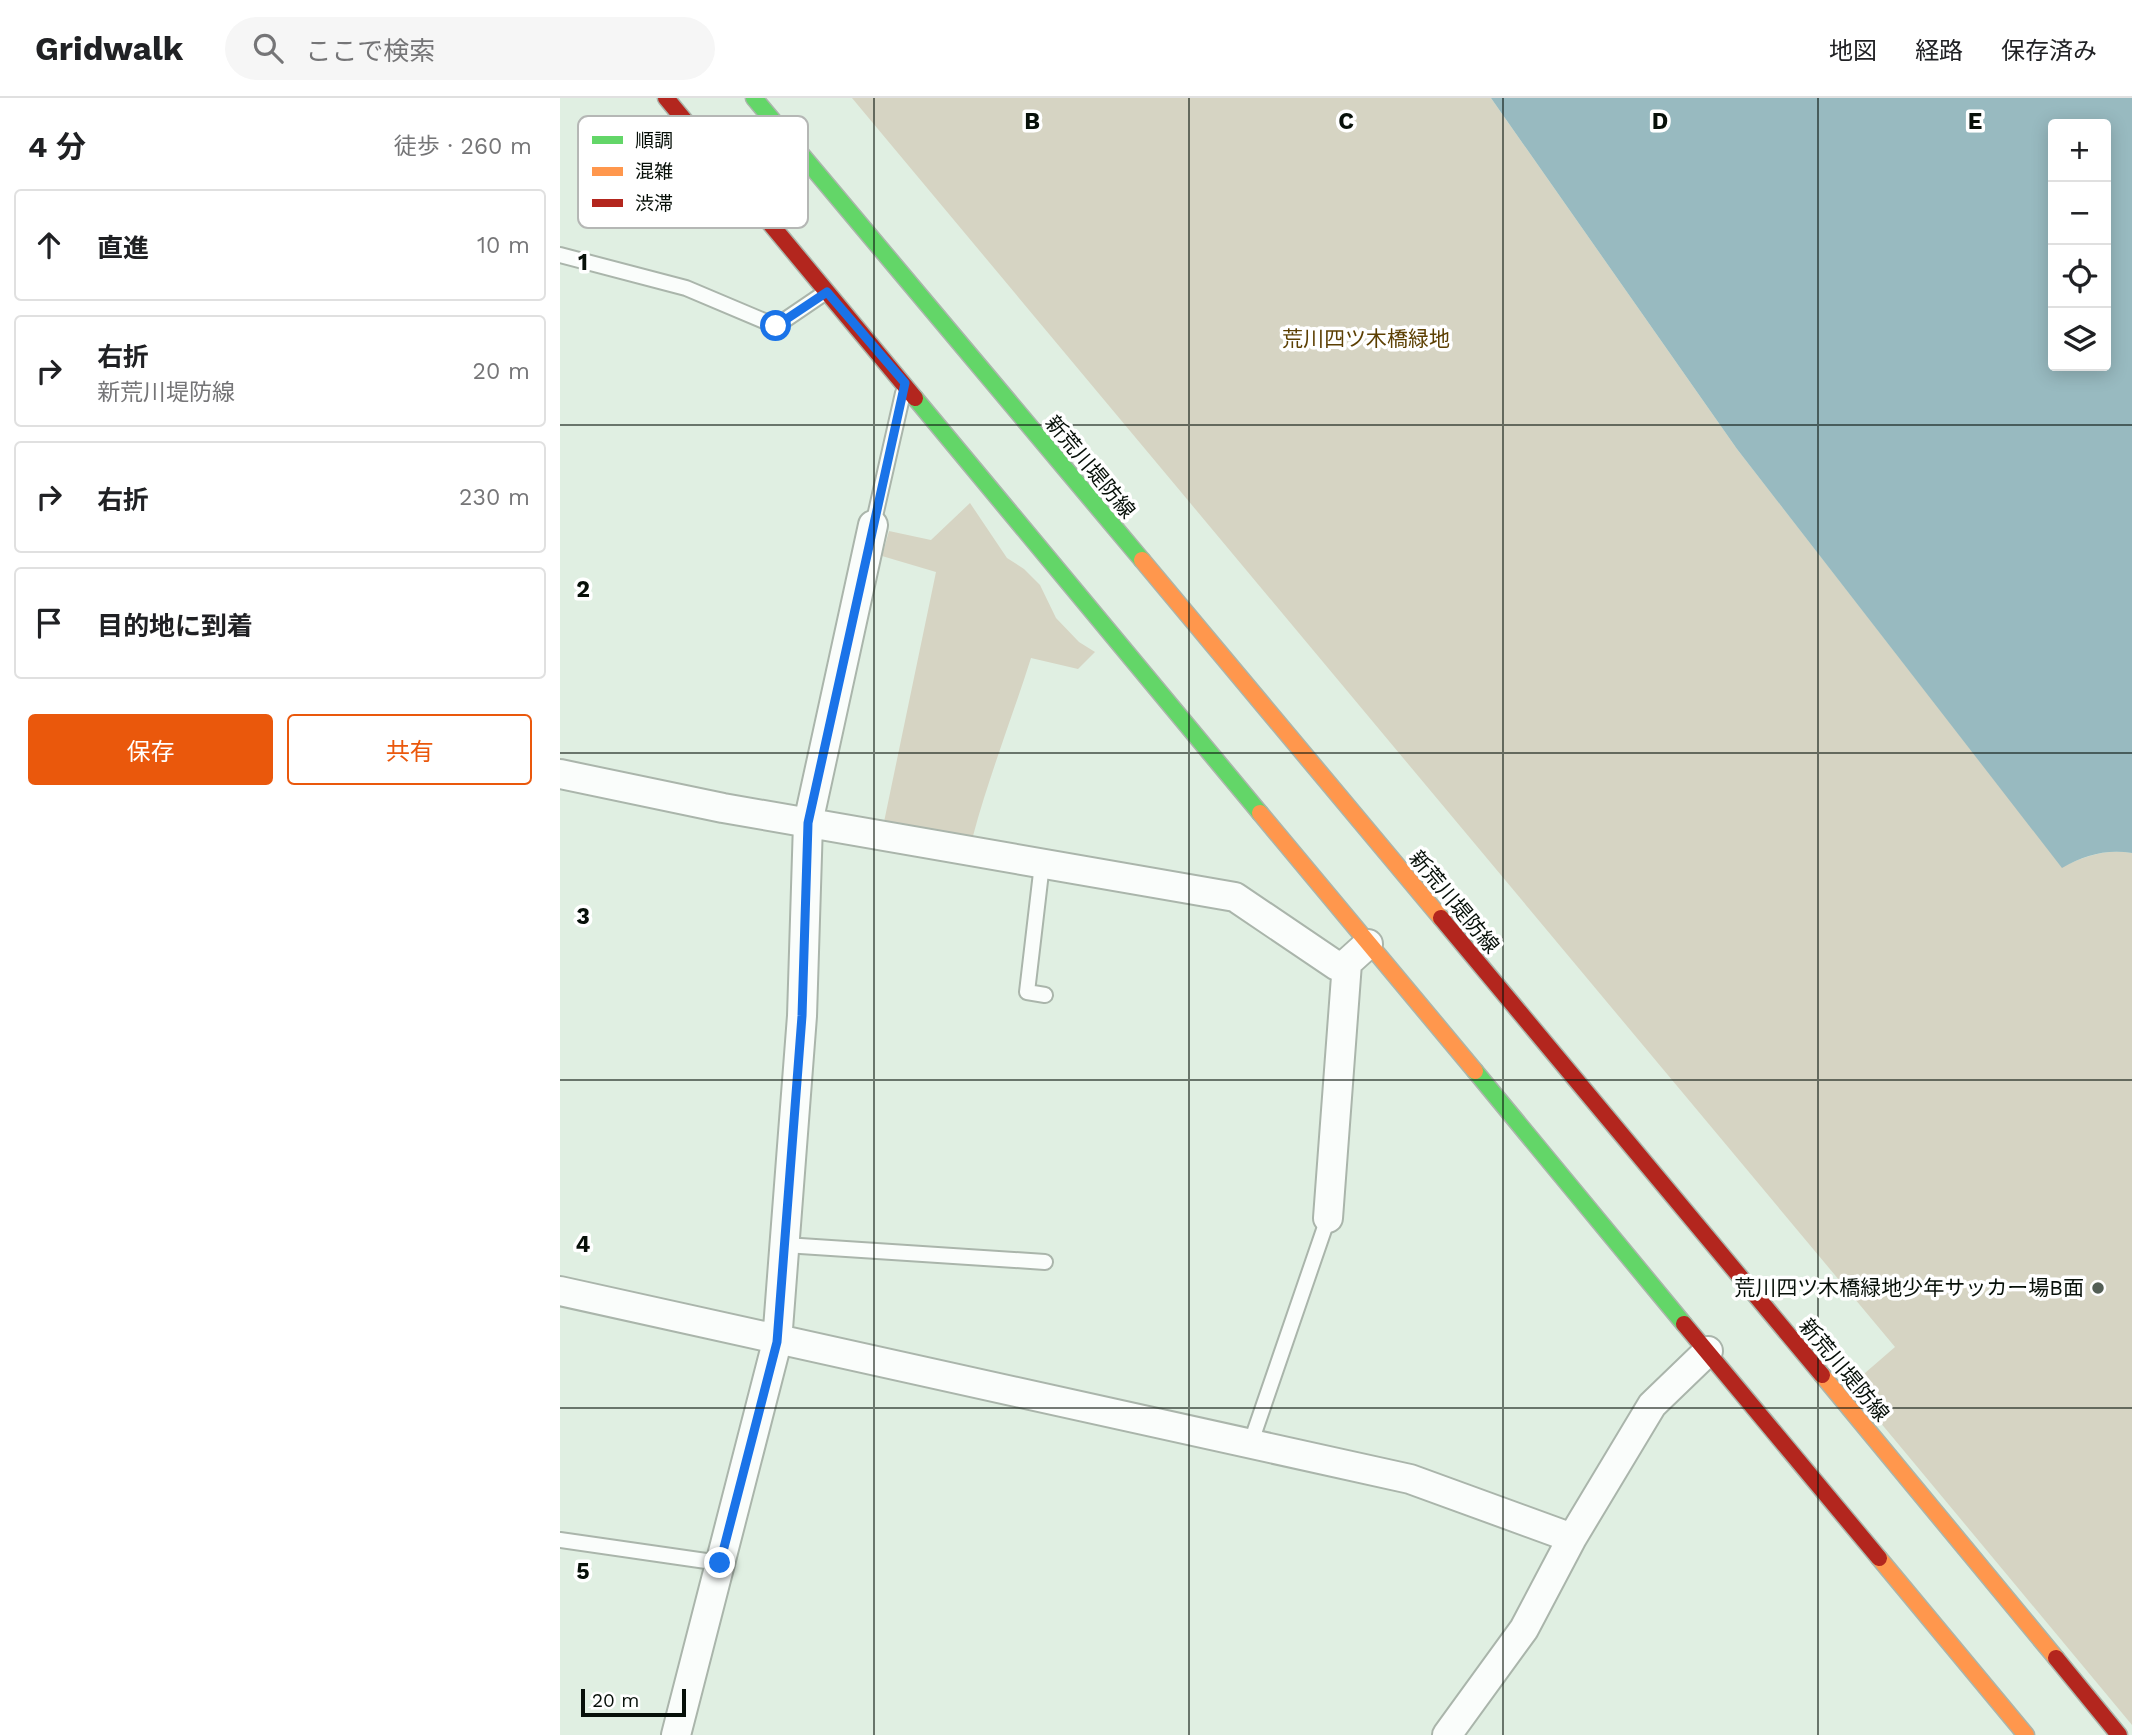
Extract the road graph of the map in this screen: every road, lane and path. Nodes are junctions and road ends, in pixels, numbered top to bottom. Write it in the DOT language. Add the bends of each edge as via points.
graph roads {
  1 [pos="666,98"];
  2 [pos="754,98"];
  3 [pos="681,116"];
  4 [pos="769,116"];
  5 [pos="808,162"];
  6 [pos="774,228"];
  7 [pos="560,255"];
  8 [pos="827,292"];
  9 [pos="905,383"];
  10 [pos="873,525"];
  11 [pos="560,774"];
  12 [pos="808,823"];
  13 [pos="1042,863"];
  14 [pos="1368,944"];
  15 [pos="1347,963"];
  16 [pos="1045,995"];
  17 [pos="1328,1218"];
  18 [pos="785,1245"];
  19 [pos="1045,1262"];
  20 [pos="560,1291"];
  21 [pos="777,1342"];
  22 [pos="1708,1351"];
  23 [pos="1250,1445"];
  24 [pos="1572,1538"];
  25 [pos="560,1540"];
  26 [pos="720,1563"];
  27 [pos="676,1735"];
  28 [pos="1447,1735"];
  29 [pos="2026,1735"];
  30 [pos="2119,1735"];
  1 -- 3 [label="main road"];
  2 -- 4 [label="main road, 新荒川堤防線"];
  5 -- 30 [label="main road, 新荒川堤防線"];
  6 -- 8 [label="main road"];
  7 -- 8 [label="lane" via="686,288 776,326"];
  8 -- 9 [label="main road"];
  9 -- 10 [label="lane"];
  9 -- 14 [label="main road"];
  10 -- 12 [label="street"];
  11 -- 12 [label="street"];
  12 -- 13 [label="street"];
  12 -- 18 [label="street" via="802,1016"];
  13 -- 15 [label="street" via="1235,897 1337,966"];
  13 -- 16 [label="lane" via="1027,992"];
  14 -- 15 [label="street"];
  14 -- 22 [label="main road"];
  15 -- 17 [label="street"];
  17 -- 23 [label="lane"];
  18 -- 19 [label="lane"];
  18 -- 21 [label="street"];
  20 -- 21 [label="street"];
  21 -- 23 [label="street"];
  21 -- 26 [label="street"];
  22 -- 24 [label="street" via="1652,1405"];
  22 -- 29 [label="main road"];
  23 -- 24 [label="street" via="1410,1479"];
  24 -- 28 [label="street" via="1524,1629"];
  25 -- 26 [label="lane"];
  26 -- 27 [label="street"];
}
